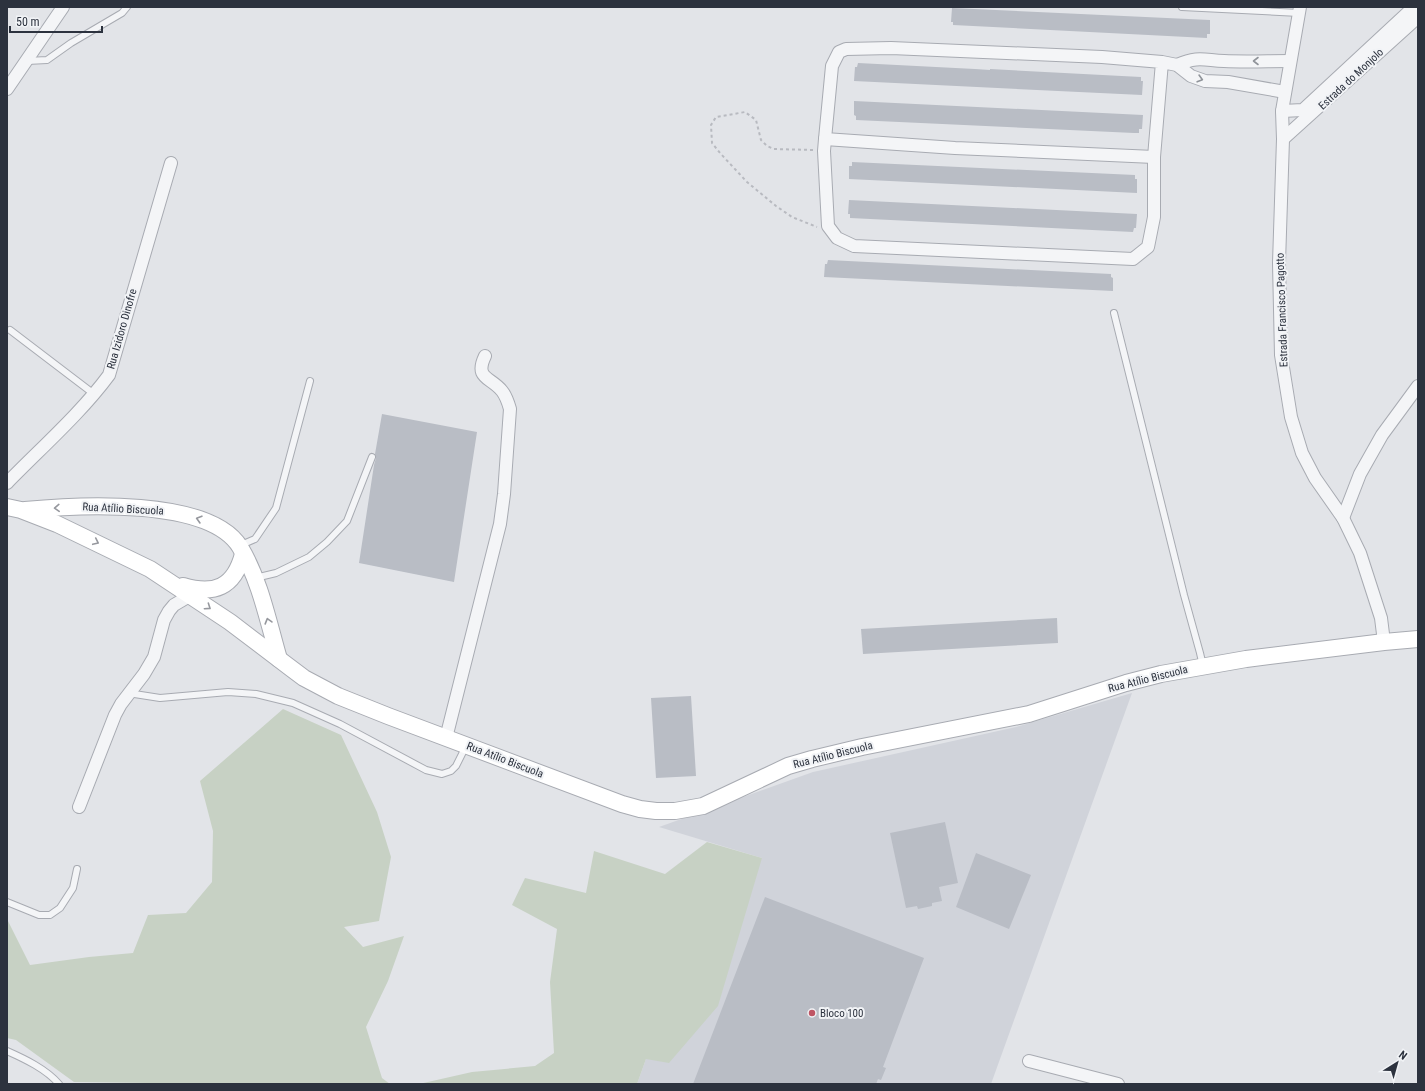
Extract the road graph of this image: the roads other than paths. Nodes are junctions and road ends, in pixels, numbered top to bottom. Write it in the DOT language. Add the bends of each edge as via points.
graph roads {
  1 [pos="63,7"];
  2 [pos="127,7"];
  3 [pos="1182,7"];
  4 [pos="1414,7"];
  5 [pos="1299,10"];
  6 [pos="1418,18"];
  7 [pos="1290,61"];
  8 [pos="25,62"];
  9 [pos="1162,62"];
  10 [pos="1177,65"];
  11 [pos="7,89"];
  12 [pos="1285,92"];
  13 [pos="1282,111"];
  14 [pos="1283,139"];
  15 [pos="825,145"];
  16 [pos="1154,157"];
  17 [pos="171,163"];
  18 [pos="1114,313"];
  19 [pos="10,330"];
  20 [pos="485,356"];
  21 [pos="310,381"];
  22 [pos="1418,386"];
  23 [pos="94,394"];
  24 [pos="372,457"];
  25 [pos="7,483"];
  26 [pos="14,509"];
  27 [pos="1343,518"];
  28 [pos="241,550"];
  29 [pos="255,578"];
  30 [pos="173,583"];
  31 [pos="191,595"];
  32 [pos="1418,639"];
  33 [pos="1384,642"];
  34 [pos="278,659"];
  35 [pos="1203,666"];
  36 [pos="128,693"];
  37 [pos="446,738"];
  38 [pos="466,746"];
  39 [pos="80,806"];
  40 [pos="77,869"];
  41 [pos="7,902"];
  42 [pos="7,1051"];
  43 [pos="1029,1061"];
  44 [pos="59,1084"];
  45 [pos="1118,1084"];
  1 -- 8 [label="street"];
  2 -- 8 [label="lane" via="122,13 47,60"];
  3 -- 5 [label="lane"];
  4 -- 13 [label="street" via="1303,110"];
  5 -- 7 [label="street, Estrada Francisco Pagotto"];
  6 -- 14 [label="street, Estrada do Monjolo"];
  7 -- 10 [label="street, one-way" via="1191,59"];
  7 -- 12 [label="street, Estrada Francisco Pagotto"];
  8 -- 11 [label="street"];
  9 -- 10 [label="street"];
  9 -- 15 [label="street" via="1102,57 846,48 839,52 832,66"];
  9 -- 16 [label="street"];
  10 -- 12 [label="street, one-way" via="1191,76 1205,81 1228,82"];
  12 -- 13 [label="street, Estrada Francisco Pagotto"];
  13 -- 14 [label="street, Estrada Francisco Pagotto"];
  14 -- 27 [label="street, Estrada Francisco Pagotto" via="1279,263 1281,355 1290,409 1302,453"];
  15 -- 16 [label="street"];
  15 -- 16 [label="street" via="828,226 837,238 854,246 1133,258 1148,247 1154,217"];
  17 -- 23 [label="street, Rua Izidoro Dinofre" via="109,375"];
  18 -- 35 [label="lane"];
  19 -- 23 [label="lane"];
  20 -- 37 [label="street" via="481,365 483,373 501,390 510,409 504,494 500,524"];
  21 -- 28 [label="lane" via="276,508 255,539"];
  22 -- 27 [label="street" via="1382,435 1360,474"];
  23 -- 25 [label="street, Rua Izidoro Dinofre"];
  24 -- 29 [label="lane" via="347,521 327,542 309,557 276,573"];
  28 -- 26 [label="street, Rua Atílio Biscuola, one-way" via="226,531 207,521 174,512 102,507"];
  26 -- 30 [label="street, Rua Atílio Biscuola, one-way" via="57,524 124,555"];
  27 -- 33 [label="street, Estrada Francisco Pagotto" via="1360,553 1381,618"];
  28 -- 29 [label="street, Rua Atílio Biscuola"];
  28 -- 30 [label="street" via="241,562 235,574 218,588 200,590"];
  34 -- 29 [label="street, Rua Atílio Biscuola, one-way"];
  30 -- 31 [label="street, Rua Atílio Biscuola"];
  31 -- 34 [label="street, Rua Atílio Biscuola, one-way"];
  31 -- 36 [label="street" via="174,605 164,620 154,657"];
  32 -- 33 [label="street, Rua Atílio Biscuola"];
  33 -- 35 [label="street, Rua Atílio Biscuola"];
  34 -- 37 [label="street, Rua Atílio Biscuola" via="304,678 338,696"];
  35 -- 38 [label="street, Rua Atílio Biscuola" via="1126,683 1029,714 812,759 788,766 703,806 676,811 640,809 622,804"];
  36 -- 38 [label="lane" via="160,698 228,692 256,694 293,703 340,724 426,770 442,774 456,766"];
  36 -- 39 [label="street" via="115,715"];
  37 -- 38 [label="street, Rua Atílio Biscuola"];
  40 -- 41 [label="lane" via="73,888 60,908 50,915 39,915"];
  42 -- 44 [label="lane" via="41,1069"];
  43 -- 45 [label="street"];
}
